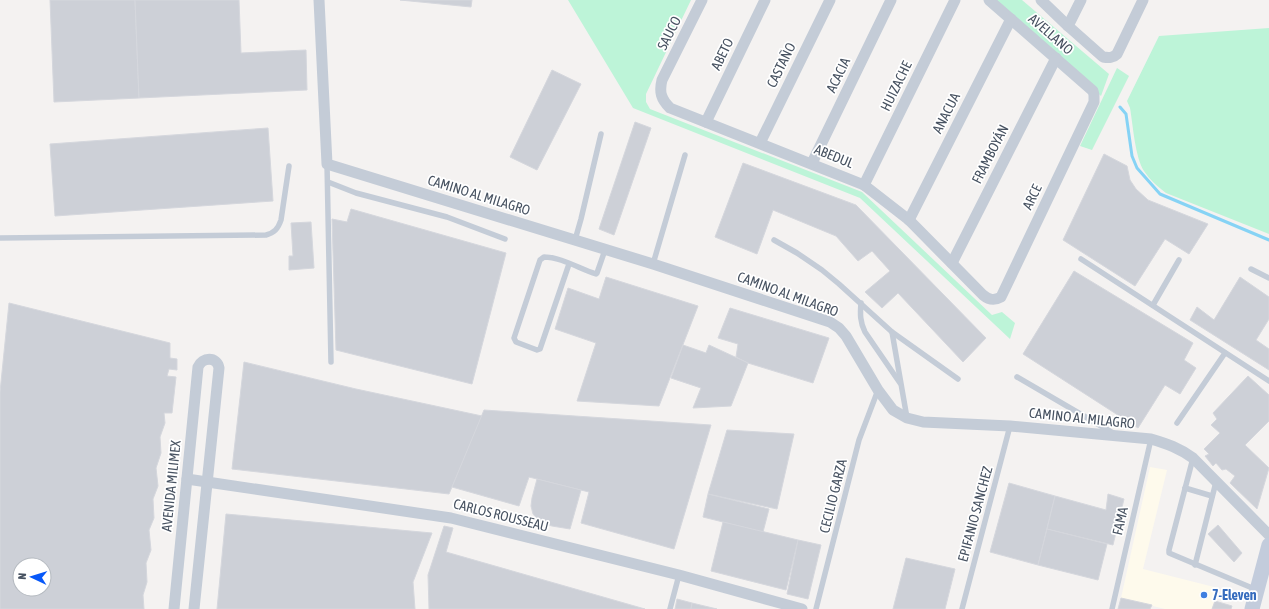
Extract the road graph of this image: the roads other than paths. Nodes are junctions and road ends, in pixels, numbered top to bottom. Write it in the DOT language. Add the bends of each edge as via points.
graph roads {
  1 [pos="319,0"];
  2 [pos="702,0"];
  3 [pos="765,0"];
  4 [pos="830,0"];
  5 [pos="891,0"];
  6 [pos="955,0"];
  7 [pos="989,0"];
  8 [pos="1041,0"];
  9 [pos="1081,0"];
  10 [pos="1143,0"];
  11 [pos="1011,19"];
  12 [pos="1068,26"];
  13 [pos="1056,58"];
  14 [pos="662,80"];
  15 [pos="1093,91"];
  16 [pos="706,122"];
  17 [pos="601,134"];
  18 [pos="760,143"];
  19 [pos="685,155"];
  20 [pos="812,163"];
  21 [pos="327,164"];
  22 [pos="289,166"];
  23 [pos="328,182"];
  24 [pos="864,185"];
  25 [pos="909,220"];
  26 [pos="0,238"];
  27 [pos="505,239"];
  28 [pos="575,240"];
  29 [pos="774,240"];
  30 [pos="605,250"];
  31 [pos="1081,259"];
  32 [pos="1178,260"];
  33 [pos="952,263"];
  34 [pos="569,264"];
  35 [pos="653,264"];
  36 [pos="1251,269"];
  37 [pos="1269,278"];
  38 [pos="983,295"];
  39 [pos="861,303"];
  40 [pos="1153,305"];
  41 [pos="892,332"];
  42 [pos="1225,354"];
  43 [pos="330,362"];
  44 [pos="1017,377"];
  45 [pos="958,379"];
  46 [pos="1269,381"];
  47 [pos="901,385"];
  48 [pos="878,390"];
  49 [pos="907,418"];
  50 [pos="1177,423"];
  51 [pos="1010,426"];
  52 [pos="1119,436"];
  53 [pos="1151,439"];
  54 [pos="1193,458"];
  55 [pos="187,479"];
  56 [pos="1216,481"];
  57 [pos="208,482"];
  58 [pos="1185,488"];
  59 [pos="1212,496"];
  60 [pos="1269,536"];
  61 [pos="1269,545"];
  62 [pos="1195,565"];
  63 [pos="679,575"];
  64 [pos="1257,590"];
  65 [pos="174,609"];
  66 [pos="194,609"];
  67 [pos="670,609"];
  68 [pos="802,609"];
  69 [pos="816,609"];
  70 [pos="962,609"];
  71 [pos="1112,609"];
  72 [pos="1252,609"];
  1 -- 21 [label="street"];
  2 -- 14 [label="street, SAUCO"];
  3 -- 16 [label="street, ABETO"];
  4 -- 18 [label="street, CASTAÑO"];
  5 -- 20 [label="street, ACACIA"];
  6 -- 24 [label="street, HUIZACHE"];
  7 -- 11 [label="street, AVELLANO"];
  8 -- 12 [label="street"];
  9 -- 12 [label="street"];
  10 -- 12 [label="street" via="1117,54 1111,57 1103,57"];
  11 -- 13 [label="street, AVELLANO"];
  11 -- 25 [label="street, ANACUA"];
  13 -- 15 [label="street, AVELLANO"];
  13 -- 33 [label="street, FRAMBOYÁN"];
  14 -- 16 [label="street, ABEDUL" via="660,94 664,103 670,108"];
  15 -- 38 [label="street, ARCE" via="1094,102 1001,297 991,300"];
  16 -- 18 [label="street, ABEDUL"];
  17 -- 28 [label="lane"];
  18 -- 20 [label="street, ABEDUL"];
  19 -- 35 [label="lane"];
  20 -- 24 [label="street, ABEDUL"];
  21 -- 23 [label="lane"];
  21 -- 28 [label="street, CAMINO AL MILAGRO"];
  22 -- 26 [label="lane" via="281,220 278,228 266,236"];
  23 -- 27 [label="lane" via="356,193 447,217"];
  23 -- 43 [label="lane"];
  24 -- 25 [label="street, ABEDUL"];
  25 -- 33 [label="street, ABEDUL"];
  28 -- 30 [label="street, CAMINO AL MILAGRO"];
  29 -- 39 [label="lane" via="822,270"];
  30 -- 34 [label="lane" via="597,274"];
  30 -- 35 [label="street, CAMINO AL MILAGRO"];
  31 -- 40 [label="lane"];
  32 -- 40 [label="lane"];
  33 -- 38 [label="street, ABEDUL"];
  34 -- 34 [label="lane" via="548,257 540,260 514,338 516,342 540,349"];
  35 -- 48 [label="street, CAMINO AL MILAGRO" via="830,322 846,336"];
  36 -- 37 [label="lane"];
  39 -- 41 [label="lane"];
  39 -- 47 [label="lane" via="861,324"];
  40 -- 42 [label="lane"];
  41 -- 45 [label="lane"];
  41 -- 47 [label="lane"];
  42 -- 46 [label="lane"];
  42 -- 50 [label="lane"];
  44 -- 52 [label="lane"];
  47 -- 49 [label="lane"];
  48 -- 49 [label="street, CAMINO AL MILAGRO" via="893,410"];
  48 -- 69 [label="lane, CECILIO GARZA" via="859,440"];
  49 -- 51 [label="street, CAMINO AL MILAGRO" via="922,422"];
  51 -- 52 [label="street, CAMINO AL MILAGRO"];
  51 -- 70 [label="lane, EPIFANIO SANCHEZ"];
  52 -- 53 [label="street, CAMINO AL MILAGRO"];
  53 -- 54 [label="street, CAMINO AL MILAGRO" via="1181,449"];
  53 -- 71 [label="lane, FAMA"];
  54 -- 56 [label="street, CAMINO AL MILAGRO"];
  54 -- 58 [label="lane"];
  55 -- 57 [label="street, CARLOS ROUSSEAU"];
  55 -- 57 [label="street, AVENIDA MILIMEX" via="198,367 199,363 207,359 215,361 219,368"];
  55 -- 65 [label="street, AVENIDA MILIMEX"];
  56 -- 59 [label="lane"];
  56 -- 60 [label="street, CAMINO AL MILAGRO"];
  57 -- 63 [label="street, CARLOS ROUSSEAU" via="451,518"];
  57 -- 66 [label="street"];
  58 -- 59 [label="lane"];
  58 -- 62 [label="lane" via="1168,552"];
  59 -- 62 [label="lane"];
  61 -- 64 [label="main road"];
  62 -- 64 [label="lane"];
  63 -- 67 [label="lane"];
  63 -- 68 [label="street, CARLOS ROUSSEAU"];
  64 -- 72 [label="main road"];
}
